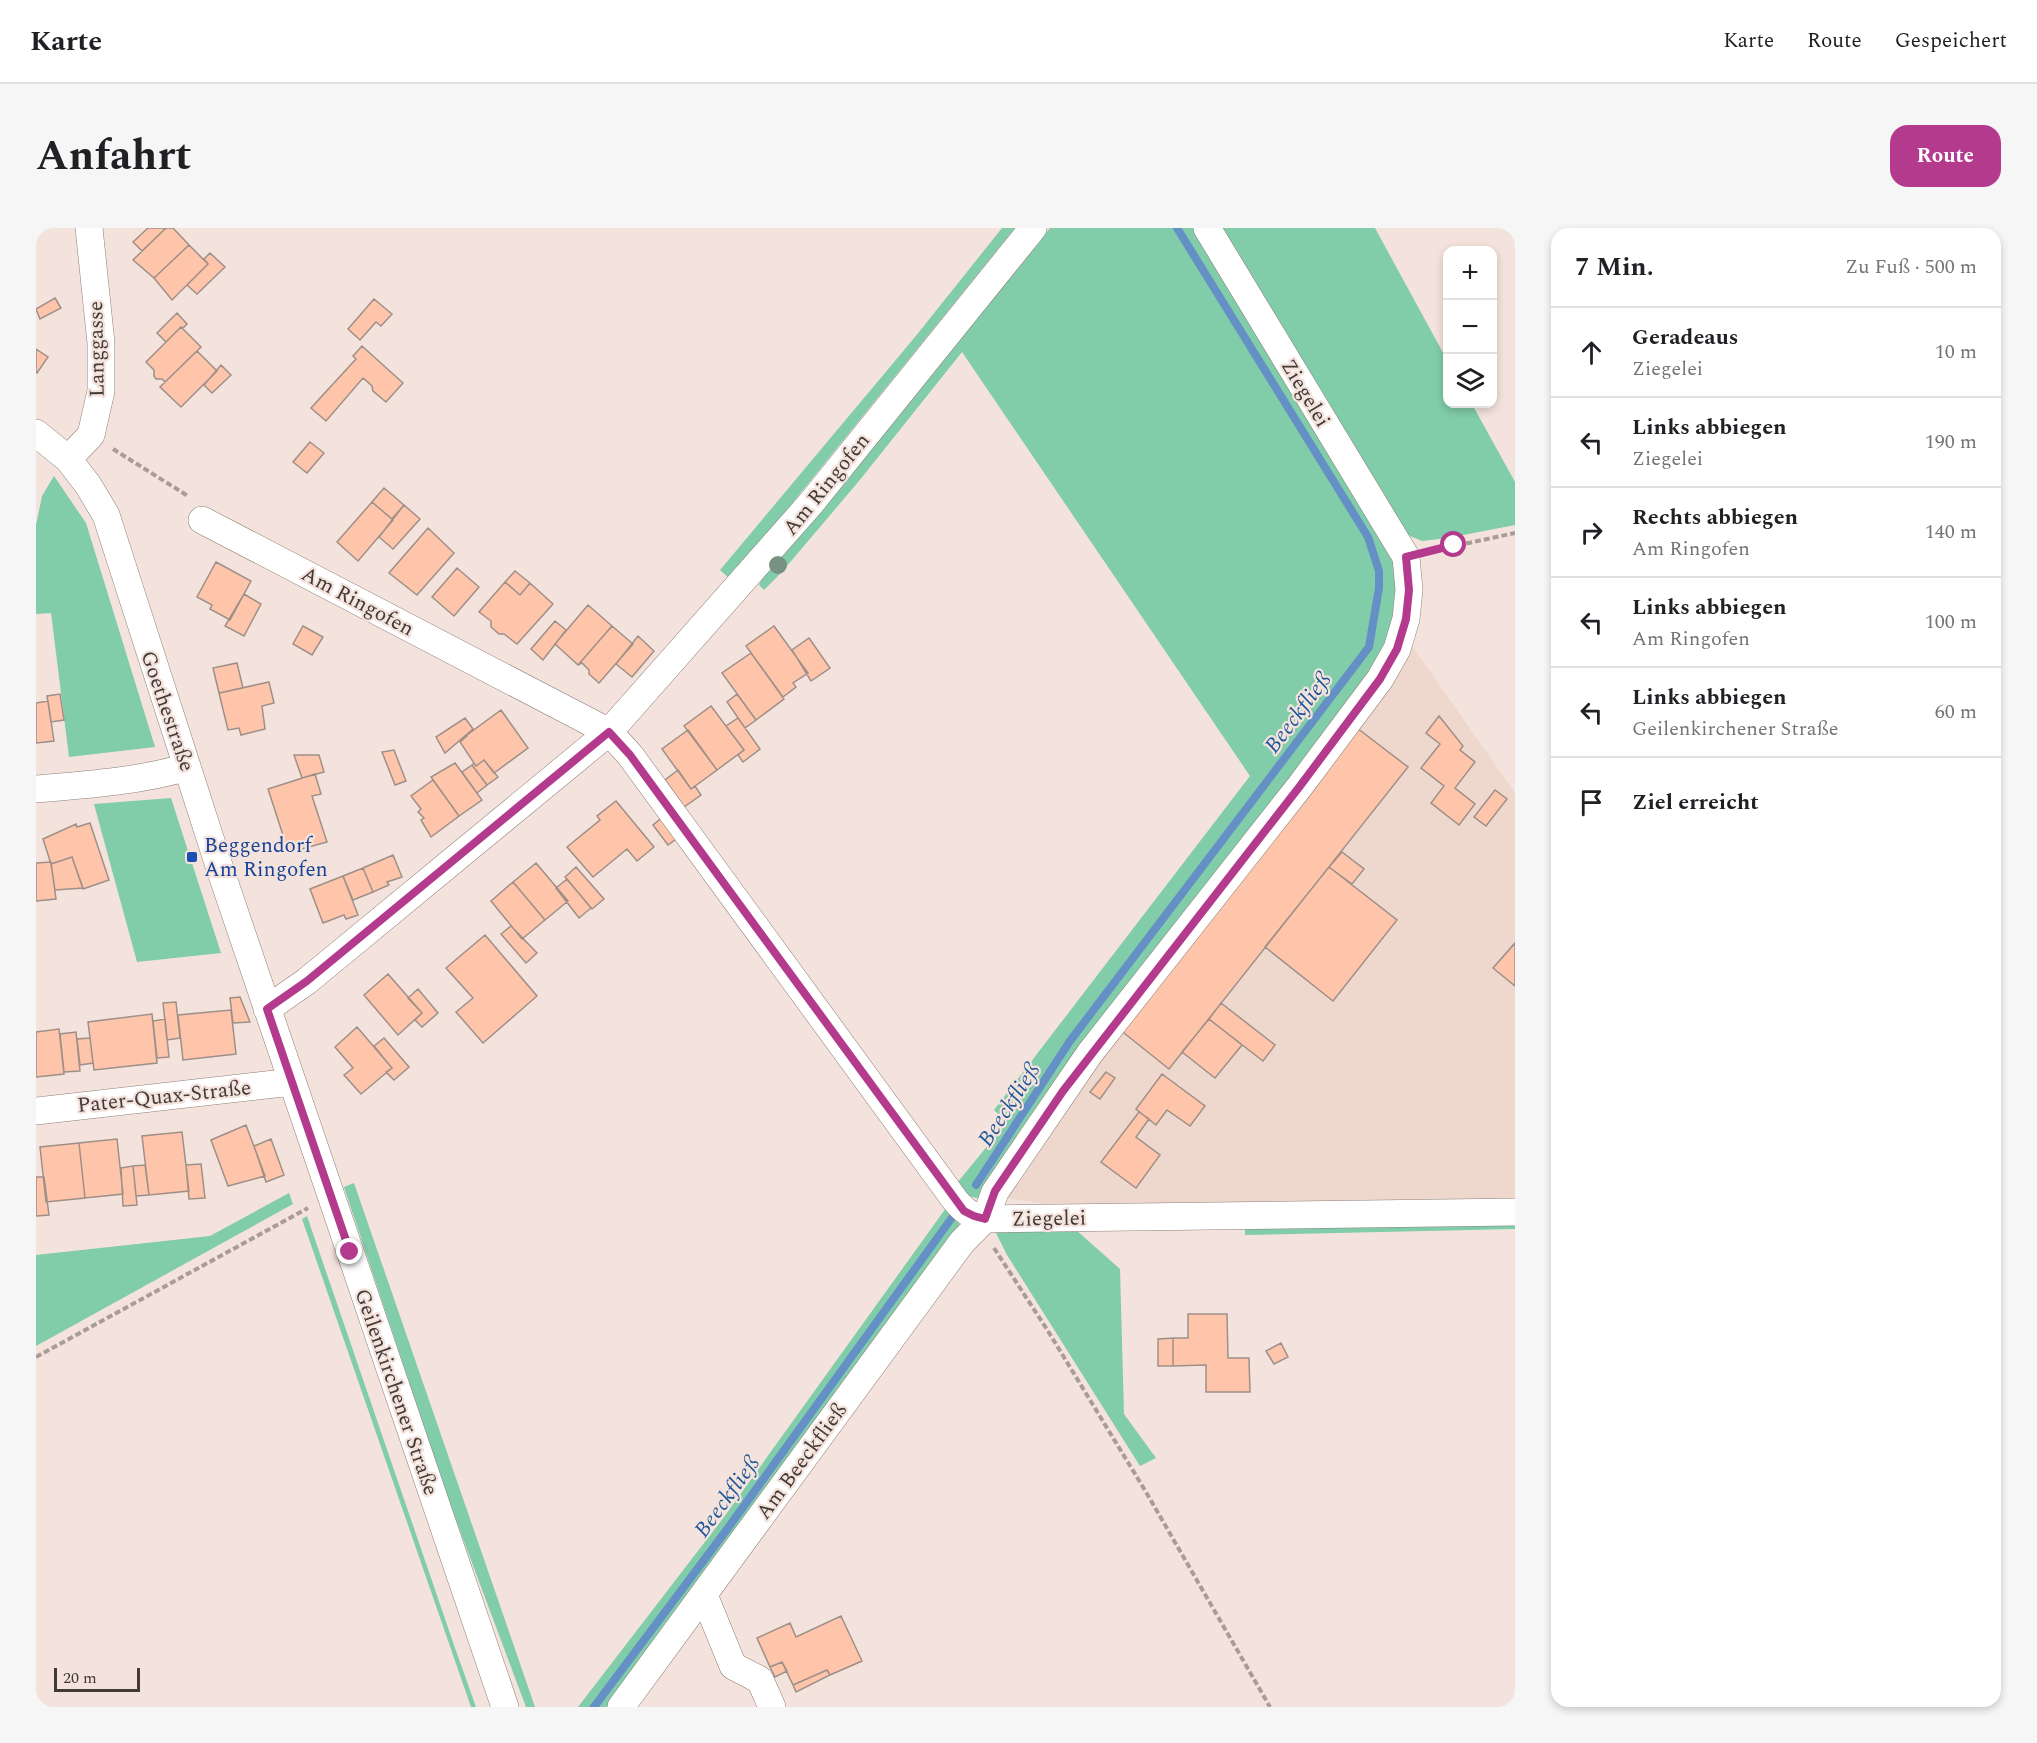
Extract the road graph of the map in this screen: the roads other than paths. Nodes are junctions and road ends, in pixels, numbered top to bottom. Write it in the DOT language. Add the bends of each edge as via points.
graph roads {
  1 [pos="89,228"];
  2 [pos="1033,228"];
  3 [pos="1208,228"];
  4 [pos="36,433"];
  5 [pos="68,459"];
  6 [pos="202,520"];
  7 [pos="609,732"];
  8 [pos="188,766"];
  9 [pos="36,789"];
  10 [pos="267,1009"];
  11 [pos="292,1082"];
  12 [pos="36,1111"];
  13 [pos="1515,1212"];
  14 [pos="985,1219"];
  15 [pos="704,1595"];
  16 [pos="506,1707"];
  17 [pos="621,1707"];
  18 [pos="772,1707"];
  1 -- 5 [label="street, Langgasse" via="101,343 101,391 91,435"];
  2 -- 7 [label="street, Am Ringofen" via="812,502"];
  3 -- 14 [label="street, Ziegelei" via="1406,557 1406,619 1397,649 1380,679 1063,1091 995,1191"];
  4 -- 5 [label="street, Goethestraße"];
  5 -- 8 [label="street, Goethestraße" via="105,515"];
  6 -- 7 [label="street, Am Ringofen"];
  7 -- 10 [label="street, Am Ringofen" via="307,981"];
  7 -- 14 [label="street, Am Ringofen" via="630,755 964,1211"];
  8 -- 9 [label="street" via="170,772"];
  8 -- 10 [label="street, Goethestraße"];
  10 -- 11 [label="street, Geilenkirchener Straße"];
  11 -- 12 [label="street, Pater-Quax-Straße"];
  11 -- 16 [label="street, Geilenkirchener Straße"];
  13 -- 14 [label="street, Ziegelei"];
  14 -- 15 [label="street, Am Beeckfließ" via="962,1242"];
  15 -- 17 [label="street, Am Beeckfließ"];
  15 -- 18 [label="street" via="733,1666 760,1680"];
}
